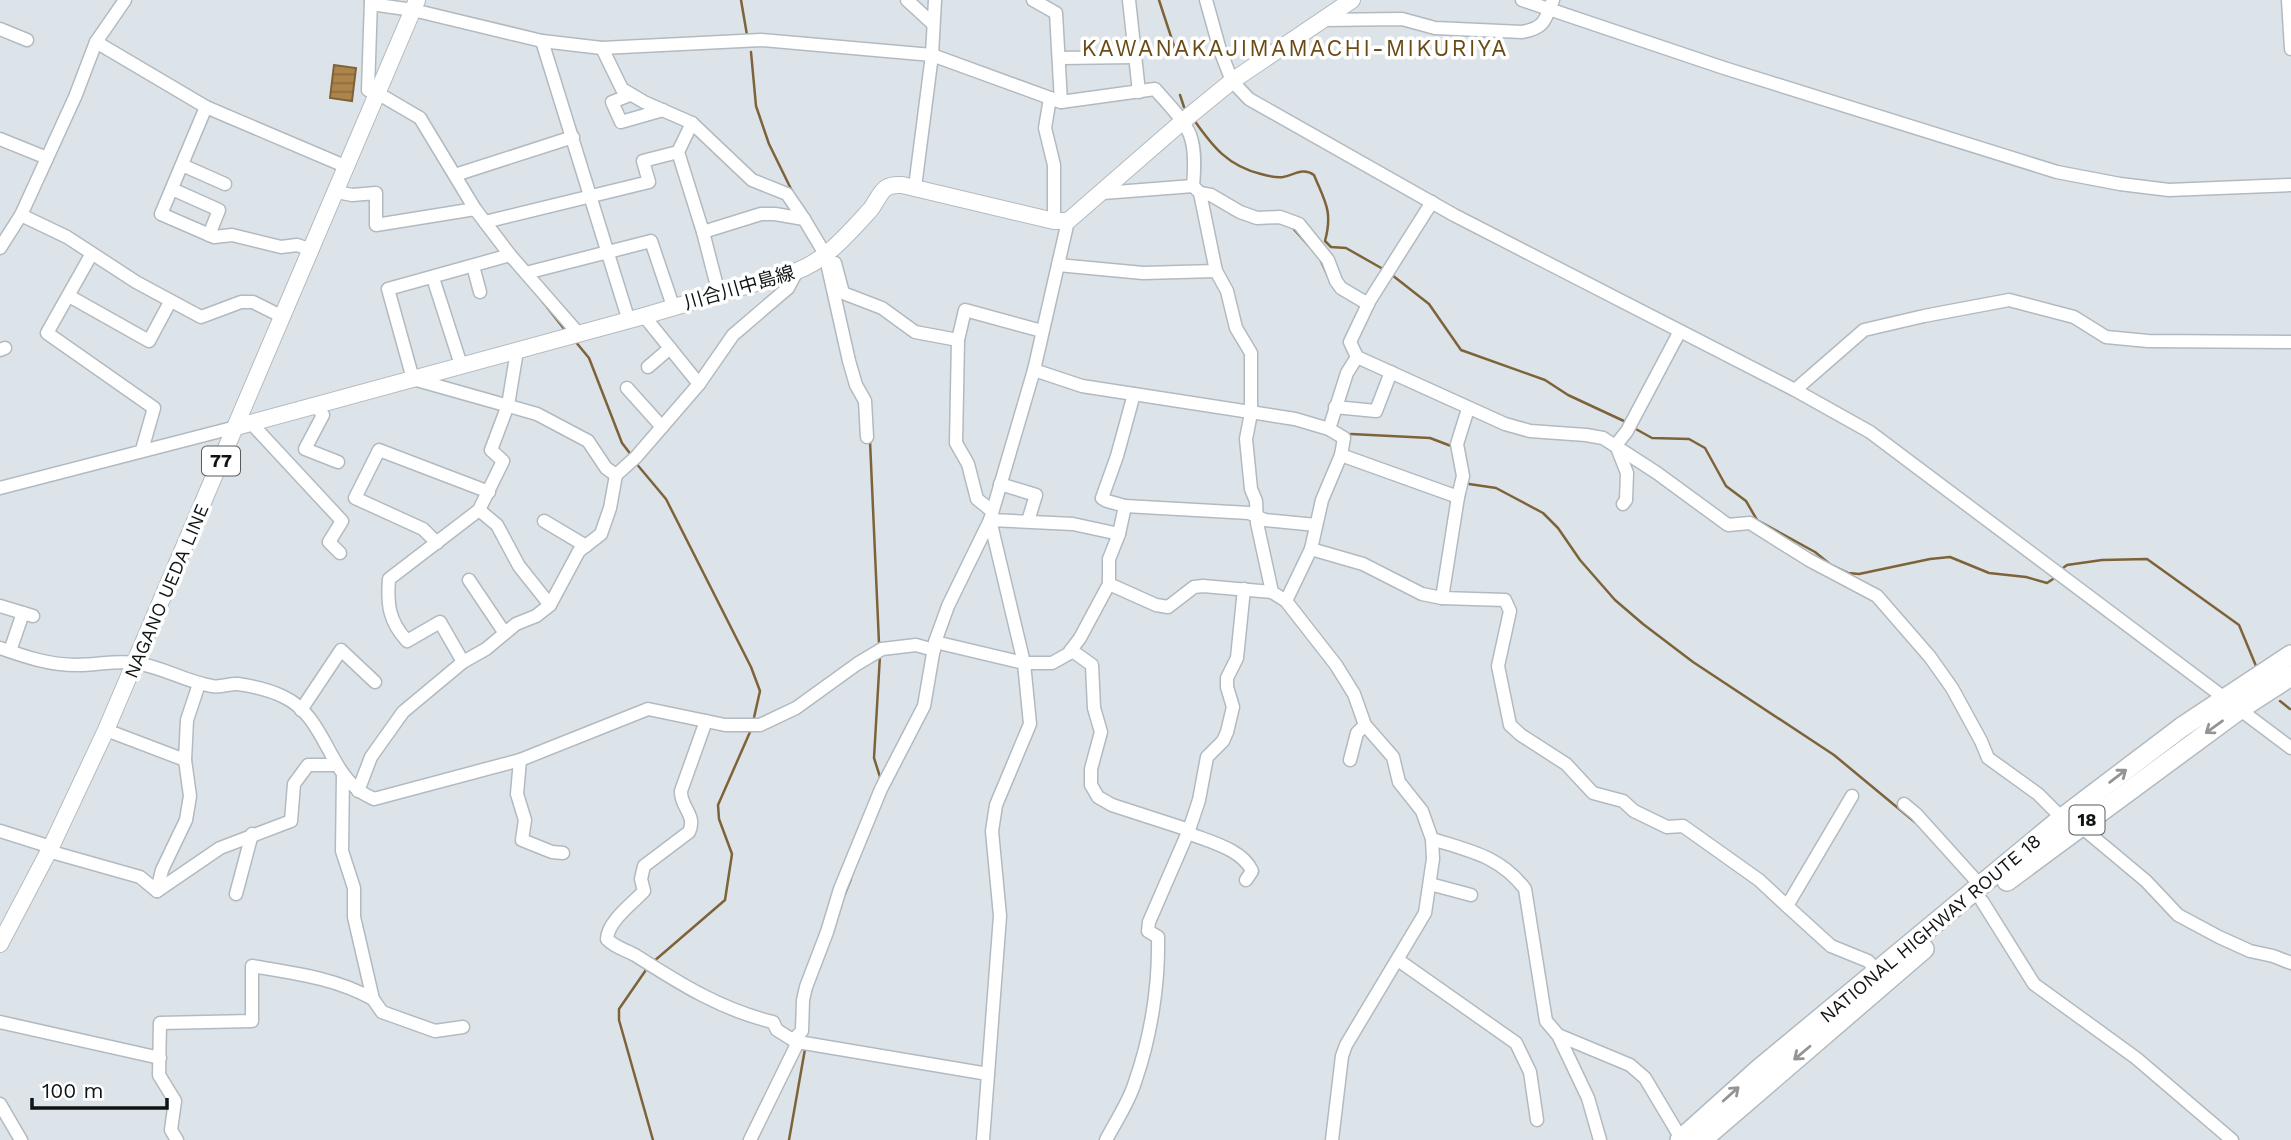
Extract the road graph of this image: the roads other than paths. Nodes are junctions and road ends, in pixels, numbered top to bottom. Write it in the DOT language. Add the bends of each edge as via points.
graph roads {
  1 [pos="125,0"];
  2 [pos="907,0"];
  3 [pos="934,0"];
  4 [pos="1033,0"];
  5 [pos="1129,0"];
  6 [pos="1206,0"];
  7 [pos="1352,0"];
  8 [pos="1522,0"];
  9 [pos="2288,0"];
  10 [pos="371,2"];
  11 [pos="1551,4"];
  12 [pos="415,5"];
  13 [pos="1322,20"];
  14 [pos="932,23"];
  15 [pos="0,29"];
  16 [pos="27,40"];
  17 [pos="542,41"];
  18 [pos="96,42"];
  19 [pos="602,48"];
  20 [pos="2291,49"];
  21 [pos="932,55"];
  22 [pos="1134,57"];
  23 [pos="1060,58"];
  24 [pos="1232,81"];
  25 [pos="1139,92"];
  26 [pos="379,94"];
  27 [pos="630,94"];
  28 [pos="1055,100"];
  29 [pos="206,107"];
  30 [pos="663,110"];
  31 [pos="1183,121"];
  32 [pos="692,123"];
  33 [pos="573,137"];
  34 [pos="0,139"];
  35 [pos="678,152"];
  36 [pos="47,158"];
  37 [pos="182,164"];
  38 [pos="347,167"];
  39 [pos="455,175"];
  40 [pos="225,184"];
  41 [pos="2291,185"];
  42 [pos="915,187"];
  43 [pos="172,189"];
  44 [pos="1197,189"];
  45 [pos="337,192"];
  46 [pos="1103,193"];
  47 [pos="591,196"];
  48 [pos="1432,202"];
  49 [pos="475,209"];
  50 [pos="21,215"];
  51 [pos="804,219"];
  52 [pos="1061,221"];
  53 [pos="485,222"];
  54 [pos="703,232"];
  55 [pos="209,235"];
  56 [pos="0,248"];
  57 [pos="312,250"];
  58 [pos="829,251"];
  59 [pos="608,252"];
  60 [pos="91,255"];
  61 [pos="510,255"];
  62 [pos="1058,265"];
  63 [pos="473,266"];
  64 [pos="797,271"];
  65 [pos="1216,271"];
  66 [pos="526,273"];
  67 [pos="433,278"];
  68 [pos="481,292"];
  69 [pos="719,294"];
  70 [pos="69,296"];
  71 [pos="170,302"];
  72 [pos="1368,304"];
  73 [pos="673,306"];
  74 [pos="283,317"];
  75 [pos="636,317"];
  76 [pos="1042,331"];
  77 [pos="1679,331"];
  78 [pos="578,332"];
  79 [pos="958,340"];
  80 [pos="2291,342"];
  81 [pos="670,348"];
  82 [pos="516,351"];
  83 [pos="1357,357"];
  84 [pos="461,365"];
  85 [pos="648,367"];
  86 [pos="1034,370"];
  87 [pos="1391,372"];
  88 [pos="414,379"];
  89 [pos="699,384"];
  90 [pos="627,388"];
  91 [pos="1795,390"];
  92 [pos="1135,394"];
  93 [pos="508,405"];
  94 [pos="316,406"];
  95 [pos="1335,407"];
  96 [pos="1468,409"];
  97 [pos="1251,413"];
  98 [pos="243,425"];
  99 [pos="662,427"];
  100 [pos="1329,429"];
  101 [pos="867,437"];
  102 [pos="1616,444"];
  103 [pos="142,450"];
  104 [pos="1341,455"];
  105 [pos="338,462"];
  106 [pos="616,475"];
  107 [pos="1000,484"];
  108 [pos="0,488"];
  109 [pos="489,492"];
  110 [pos="1458,497"];
  111 [pos="1623,504"];
  112 [pos="1125,506"];
  113 [pos="479,509"];
  114 [pos="991,515"];
  115 [pos="1257,515"];
  116 [pos="544,520"];
  117 [pos="1028,521"];
  118 [pos="1316,524"];
  119 [pos="1119,534"];
  120 [pos="437,542"];
  121 [pos="586,546"];
  122 [pos="1311,549"];
  123 [pos="340,553"];
  124 [pos="469,580"];
  125 [pos="1109,584"];
  126 [pos="1244,589"];
  127 [pos="1272,592"];
  128 [pos="1442,598"];
  129 [pos="1286,601"];
  130 [pos="550,605"];
  131 [pos="0,606"];
  132 [pos="504,632"];
  133 [pos="935,646"];
  134 [pos="5,649"];
  135 [pos="1071,650"];
  136 [pos="2291,655"];
  137 [pos="463,662"];
  138 [pos="135,663"];
  139 [pos="1024,663"];
  140 [pos="2291,676"];
  141 [pos="375,682"];
  142 [pos="198,684"];
  143 [pos="2233,703"];
  144 [pos="301,710"];
  145 [pos="706,721"];
  146 [pos="1365,725"];
  147 [pos="106,730"];
  148 [pos="2291,744"];
  149 [pos="185,760"];
  150 [pos="520,760"];
  151 [pos="1350,760"];
  152 [pos="340,770"];
  153 [pos="358,791"];
  154 [pos="1852,796"];
  155 [pos="1904,804"];
  156 [pos="2071,822"];
  157 [pos="0,831"];
  158 [pos="1188,832"];
  159 [pos="252,834"];
  160 [pos="1432,839"];
  161 [pos="49,849"];
  162 [pos="563,853"];
  163 [pos="1246,880"];
  164 [pos="1430,884"];
  165 [pos="157,891"];
  166 [pos="1981,893"];
  167 [pos="236,894"];
  168 [pos="1471,895"];
  169 [pos="1787,906"];
  170 [pos="0,944"];
  171 [pos="1398,960"];
  172 [pos="2291,963"];
  173 [pos="1877,971"];
  174 [pos="373,999"];
  175 [pos="0,1022"];
  176 [pos="463,1027"];
  177 [pos="1558,1035"];
  178 [pos="796,1041"];
  179 [pos="160,1058"];
  180 [pos="988,1074"];
  181 [pos="0,1104"];
  182 [pos="1537,1120"];
  183 [pos="20,1140"];
  184 [pos="177,1140"];
  185 [pos="750,1140"];
  186 [pos="983,1140"];
  187 [pos="1106,1140"];
  188 [pos="1332,1140"];
  189 [pos="1600,1140"];
  190 [pos="1681,1140"];
  191 [pos="1702,1140"];
  192 [pos="2232,1140"];
  1 -- 18 [label="street"];
  2 -- 14 [label="street"];
  3 -- 14 [label="street"];
  4 -- 23 [label="street" via="1056,13"];
  5 -- 22 [label="street"];
  6 -- 24 [label="street"];
  7 -- 13 [label="main road"];
  8 -- 11 [label="street"];
  9 -- 20 [label="street"];
  10 -- 12 [label="street"];
  10 -- 26 [label="street" via="368,90"];
  11 -- 13 [label="street" via="1543,24 1522,32 1435,28 1402,19"];
  11 -- 41 [label="street" via="1724,68 2057,172 2169,190"];
  12 -- 17 [label="street"];
  12 -- 26 [label="main road, NAGANO UEDA LINE / 77"];
  13 -- 24 [label="main road"];
  14 -- 21 [label="street"];
  15 -- 16 [label="street"];
  17 -- 19 [label="street"];
  17 -- 33 [label="street"];
  18 -- 29 [label="street"];
  18 -- 36 [label="street"];
  19 -- 21 [label="street" via="761,40"];
  19 -- 27 [label="street" via="622,89"];
  21 -- 28 [label="street"];
  21 -- 42 [label="street"];
  22 -- 23 [label="street"];
  22 -- 25 [label="street"];
  23 -- 28 [label="street"];
  24 -- 31 [label="main road"];
  24 -- 48 [label="street" via="1249,99"];
  25 -- 28 [label="street"];
  25 -- 31 [label="street" via="1155,89"];
  26 -- 38 [label="main road, NAGANO UEDA LINE / 77"];
  26 -- 39 [label="street" via="420,118"];
  27 -- 30 [label="street"];
  27 -- 30 [label="street" via="612,102 621,122"];
  28 -- 52 [label="street" via="1045,128"];
  29 -- 37 [label="street"];
  29 -- 38 [label="street"];
  30 -- 32 [label="street"];
  31 -- 44 [label="street" via="1195,146"];
  31 -- 46 [label="main road"];
  32 -- 35 [label="street"];
  32 -- 51 [label="street" via="752,180 787,194"];
  33 -- 39 [label="street"];
  33 -- 47 [label="street"];
  34 -- 36 [label="street"];
  35 -- 47 [label="street" via="643,161 649,182"];
  35 -- 54 [label="street"];
  36 -- 50 [label="street"];
  37 -- 40 [label="street"];
  37 -- 43 [label="street"];
  38 -- 45 [label="main road, NAGANO UEDA LINE / 77"];
  39 -- 49 [label="street"];
  42 -- 52 [label="main road, 川合川中島線"];
  42 -- 58 [label="main road, 川合川中島線" via="891,185 883,190 872,208"];
  43 -- 55 [label="street" via="219,209"];
  43 -- 55 [label="street" via="161,214"];
  44 -- 46 [label="street"];
  44 -- 65 [label="street"];
  44 -- 72 [label="street" via="1257,218 1280,217 1299,224 1328,260 1341,288"];
  45 -- 49 [label="street" via="376,193 376,225"];
  45 -- 57 [label="main road, NAGANO UEDA LINE / 77"];
  46 -- 52 [label="main road"];
  47 -- 53 [label="street"];
  47 -- 59 [label="street"];
  48 -- 72 [label="street"];
  48 -- 77 [label="street"];
  49 -- 53 [label="street"];
  50 -- 56 [label="street"];
  50 -- 60 [label="street" via="67,237"];
  51 -- 54 [label="street" via="761,214"];
  51 -- 58 [label="street"];
  52 -- 62 [label="street"];
  53 -- 61 [label="street"];
  54 -- 69 [label="street"];
  55 -- 57 [label="street"];
  57 -- 74 [label="main road, NAGANO UEDA LINE / 77"];
  58 -- 64 [label="main road, 川合川中島線"];
  58 -- 79 [label="street" via="843,293 882,308 915,332"];
  58 -- 101 [label="street" via="849,361 865,401"];
  59 -- 66 [label="street"];
  59 -- 73 [label="street" via="651,241"];
  59 -- 75 [label="street"];
  60 -- 70 [label="street"];
  60 -- 71 [label="street"];
  61 -- 63 [label="street"];
  61 -- 66 [label="street"];
  62 -- 65 [label="street" via="1143,273"];
  62 -- 76 [label="street"];
  63 -- 67 [label="street"];
  63 -- 68 [label="street"];
  64 -- 69 [label="main road, 川合川中島線"];
  64 -- 89 [label="street" via="788,288 733,335"];
  65 -- 97 [label="street" via="1227,290 1236,328 1251,353"];
  66 -- 78 [label="street"];
  67 -- 84 [label="street"];
  67 -- 88 [label="street" via="388,289"];
  69 -- 73 [label="main road, 川合川中島線"];
  70 -- 71 [label="street" via="149,341"];
  70 -- 103 [label="street" via="47,333 154,408"];
  71 -- 74 [label="street" via="201,317 253,302"];
  72 -- 83 [label="street" via="1350,342"];
  73 -- 75 [label="main road, 川合川中島線"];
  74 -- 98 [label="main road, NAGANO UEDA LINE / 77"];
  75 -- 78 [label="main road, 川合川中島線"];
  75 -- 81 [label="street"];
  76 -- 79 [label="street" via="965,310"];
  76 -- 86 [label="street"];
  77 -- 91 [label="street"];
  77 -- 102 [label="street" via="1628,431"];
  78 -- 82 [label="main road, 川合川中島線"];
  79 -- 114 [label="street" via="956,443 968,464 977,499"];
  80 -- 91 [label="street" via="2106,337 2074,317 2008,300 1864,330"];
  81 -- 85 [label="street"];
  81 -- 89 [label="street"];
  82 -- 84 [label="main road, 川合川中島線"];
  82 -- 93 [label="street"];
  83 -- 87 [label="street"];
  83 -- 95 [label="street"];
  84 -- 88 [label="main road, 川合川中島線"];
  86 -- 92 [label="street" via="1082,386"];
  86 -- 107 [label="street"];
  87 -- 95 [label="street" via="1376,411"];
  87 -- 96 [label="street"];
  88 -- 93 [label="street"];
  88 -- 94 [label="main road, 川合川中島線"];
  89 -- 99 [label="street"];
  90 -- 99 [label="street"];
  91 -- 143 [label="street" via="1870,432"];
  92 -- 97 [label="street"];
  92 -- 112 [label="street" via="1102,498"];
  93 -- 106 [label="street" via="537,414 588,441"];
  93 -- 109 [label="street" via="491,450 503,461"];
  94 -- 98 [label="main road, 川合川中島線"];
  94 -- 105 [label="street" via="323,415 305,449"];
  95 -- 100 [label="street"];
  96 -- 102 [label="street" via="1530,431 1586,435"];
  96 -- 110 [label="street" via="1457,444 1463,476"];
  97 -- 100 [label="street"];
  97 -- 115 [label="street" via="1246,439"];
  98 -- 103 [label="street"];
  98 -- 123 [label="street" via="342,521 329,542"];
  98 -- 138 [label="main road, NAGANO UEDA LINE / 77"];
  99 -- 106 [label="street"];
  100 -- 104 [label="street" via="1344,438"];
  102 -- 111 [label="street" via="1627,473"];
  102 -- 156 [label="street" via="1728,524 1750,523 1877,596 1952,688 1988,758"];
  103 -- 108 [label="street"];
  104 -- 110 [label="street"];
  104 -- 118 [label="street"];
  106 -- 121 [label="street" via="601,534"];
  107 -- 114 [label="street"];
  107 -- 117 [label="street" via="1036,495"];
  109 -- 113 [label="street"];
  109 -- 120 [label="street" via="379,450 355,498 423,529"];
  110 -- 128 [label="street"];
  112 -- 115 [label="street"];
  112 -- 119 [label="street"];
  113 -- 120 [label="street"];
  113 -- 130 [label="street" via="497,525 519,566"];
  114 -- 117 [label="street"];
  114 -- 133 [label="street" via="948,606"];
  114 -- 139 [label="street"];
  115 -- 118 [label="street" via="1265,520"];
  115 -- 127 [label="street"];
  116 -- 121 [label="street"];
  117 -- 119 [label="street"];
  118 -- 122 [label="street"];
  119 -- 125 [label="street" via="1109,559"];
  120 -- 137 [label="street" via="390,579 390,612 395,628 407,641 440,622"];
  121 -- 130 [label="street"];
  122 -- 128 [label="street" via="1363,564 1422,594"];
  122 -- 129 [label="street"];
  124 -- 132 [label="street"];
  125 -- 126 [label="street" via="1168,607 1194,587"];
  125 -- 135 [label="street"];
  126 -- 127 [label="street"];
  126 -- 158 [label="street" via="1237,658 1227,678 1233,707 1223,741 1207,757"];
  127 -- 129 [label="street"];
  128 -- 169 [label="street" via="1505,600 1510,611 1498,666 1510,724 1521,736 1566,764 1593,793 1623,801 1667,827 1684,826"];
  129 -- 146 [label="street" via="1336,665 1354,694"];
  130 -- 132 [label="street"];
  131 -- 134 [label="street" via="28,614"];
  132 -- 137 [label="street"];
  133 -- 139 [label="street"];
  133 -- 145 [label="street" via="883,649 796,708 760,725"];
  133 -- 178 [label="street" via="924,706 881,789 840,889 806,987 802,1031"];
  134 -- 138 [label="street" via="47,663"];
  135 -- 139 [label="street" via="1052,663"];
  135 -- 158 [label="street" via="1092,665 1094,708 1101,732 1091,785 1098,797"];
  136 -- 143 [label="highway, NATIONAL HIGHWAY ROUTE 18 / 18"];
  137 -- 153 [label="street" via="402,712 371,757"];
  138 -- 142 [label="street"];
  138 -- 147 [label="main road, NAGANO UEDA LINE / 77"];
  139 -- 180 [label="street" via="1030,724 996,805 992,831 1000,916"];
  140 -- 143 [label="highway, NATIONAL HIGHWAY ROUTE 18 / 18"];
  141 -- 144 [label="street" via="341,650"];
  142 -- 144 [label="street" via="236,683 282,696"];
  142 -- 149 [label="street" via="187,720"];
  143 -- 148 [label="street"];
  143 -- 156 [label="highway, NATIONAL HIGHWAY ROUTE 18 / 18"];
  144 -- 152 [label="street" via="322,735"];
  145 -- 150 [label="street" via="648,709"];
  145 -- 178 [label="street" via="681,791 692,818 689,832 644,866 644,891 615,921 607,939 722,1007 773,1022 777,1030"];
  146 -- 151 [label="street" via="1357,733"];
  146 -- 160 [label="street" via="1393,757 1399,782 1422,811"];
  147 -- 149 [label="street"];
  147 -- 161 [label="main road, NAGANO UEDA LINE / 77"];
  149 -- 165 [label="street" via="190,796 186,820"];
  150 -- 153 [label="street" via="374,799"];
  150 -- 162 [label="street" via="517,794 525,820 523,841"];
  152 -- 153 [label="street"];
  152 -- 159 [label="street" via="308,765 294,784 291,821"];
  152 -- 174 [label="street" via="342,851 354,888 354,917"];
  154 -- 169 [label="street"];
  155 -- 166 [label="street"];
  156 -- 166 [label="highway, NATIONAL HIGHWAY ROUTE 18 / 18"];
  156 -- 172 [label="street" via="2146,881 2178,915 2250,951"];
  157 -- 161 [label="street"];
  158 -- 163 [label="street" via="1241,856 1252,871"];
  158 -- 187 [label="street" via="1149,922 1148,931 1158,937 1150,1020 1135,1083"];
  159 -- 165 [label="street" via="220,848"];
  159 -- 167 [label="street"];
  160 -- 164 [label="street"];
  160 -- 177 [label="street" via="1497,862 1525,889 1546,1021"];
  161 -- 165 [label="street" via="140,877"];
  161 -- 170 [label="main road, NAGANO UEDA LINE / 77"];
  164 -- 168 [label="street"];
  164 -- 171 [label="street" via="1425,913"];
  166 -- 173 [label="highway, NATIONAL HIGHWAY ROUTE 18 / 18"];
  166 -- 191 [label="highway, NATIONAL HIGHWAY ROUTE 18 / 18, one-way"];
  166 -- 192 [label="street" via="2034,984 2136,1059"];
  169 -- 173 [label="street" via="1831,946 1868,961"];
  171 -- 182 [label="street" via="1516,1043 1530,1072"];
  171 -- 188 [label="street" via="1346,1045"];
  190 -- 173 [label="highway, NATIONAL HIGHWAY ROUTE 18 / 18, one-way"];
  174 -- 176 [label="street" via="382,1012 435,1031"];
  174 -- 179 [label="street" via="312,976 252,966 252,1021 160,1023"];
  175 -- 179 [label="street"];
  177 -- 189 [label="street" via="1588,1098"];
  177 -- 190 [label="street" via="1630,1065 1645,1078"];
  178 -- 180 [label="street"];
  178 -- 185 [label="street"];
  179 -- 184 [label="street" via="159,1074 175,1101 172,1130"];
  180 -- 186 [label="street"];
  181 -- 183 [label="street"];
}
